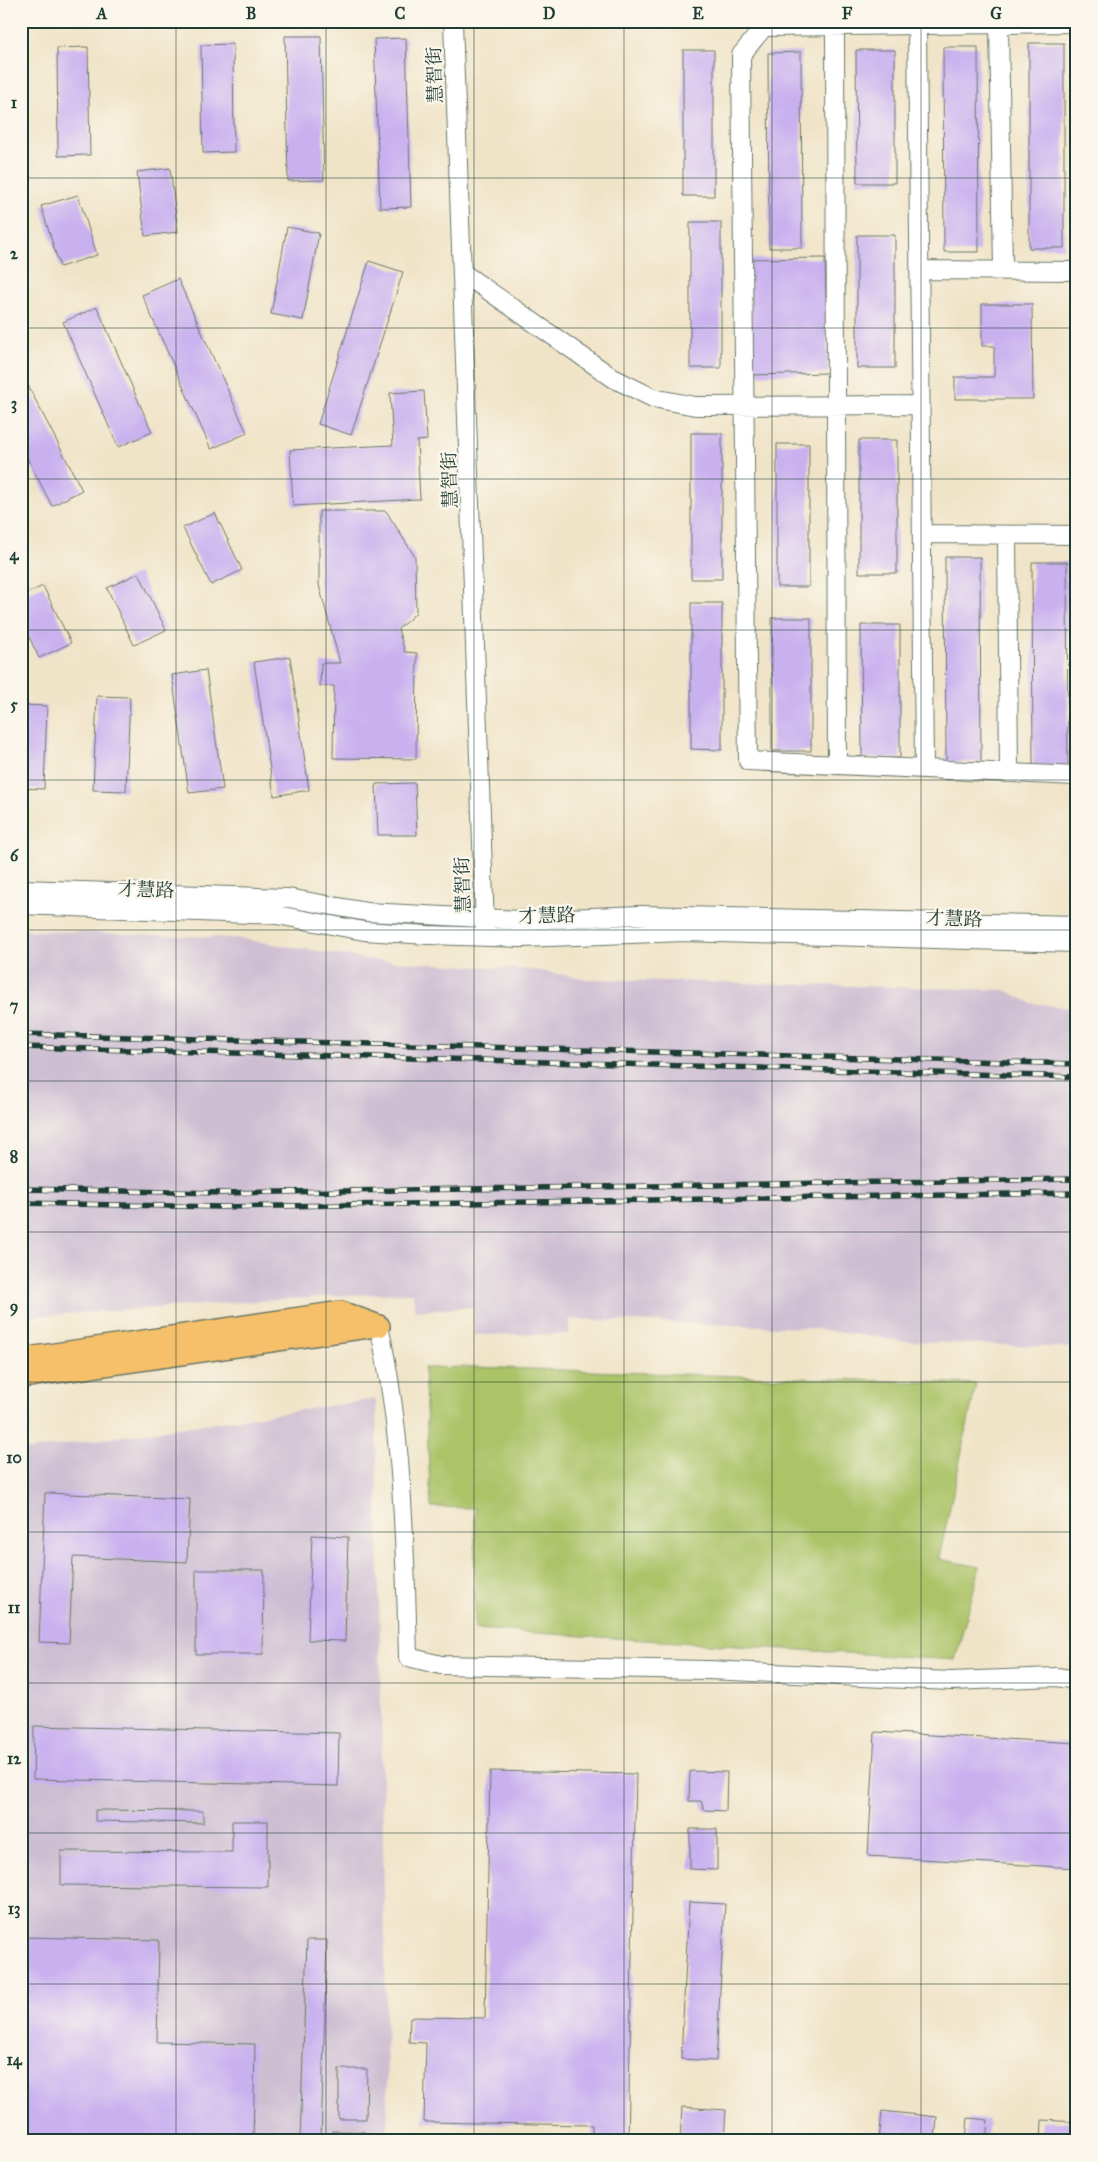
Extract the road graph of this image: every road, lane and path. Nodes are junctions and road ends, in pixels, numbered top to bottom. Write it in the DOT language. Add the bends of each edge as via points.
graph roads {
  1 [pos="442,21"];
  2 [pos="453,21"];
  3 [pos="1077,23"];
  4 [pos="999,24"];
  5 [pos="917,25"];
  6 [pos="835,26"];
  7 [pos="919,270"];
  8 [pos="1003,270"];
  9 [pos="1077,270"];
  10 [pos="463,273"];
  11 [pos="836,405"];
  12 [pos="921,405"];
  13 [pos="744,406"];
  14 [pos="922,534"];
  15 [pos="1007,535"];
  16 [pos="1077,535"];
  17 [pos="837,765"];
  18 [pos="924,769"];
  19 [pos="1009,773"];
  20 [pos="1077,776"];
  21 [pos="21,889"];
  22 [pos="21,906"];
  23 [pos="479,917"];
  24 [pos="1077,925"];
  25 [pos="479,937"];
  26 [pos="1077,943"];
  27 [pos="379,1326"];
  28 [pos="21,1359"];
  29 [pos="21,1377"];
  30 [pos="1077,1680"];
  1 -- 23 [label="street, 慧智街"];
  2 -- 10 [label="street, 慧智街"];
  3 -- 4 [label="street"];
  4 -- 5 [label="street"];
  4 -- 8 [label="street"];
  5 -- 6 [label="street"];
  5 -- 7 [label="street"];
  6 -- 11 [label="street"];
  6 -- 13 [label="street" via="764,28 741,55"];
  7 -- 8 [label="street"];
  7 -- 12 [label="street"];
  8 -- 9 [label="street"];
  10 -- 13 [label="street" via="594,366 634,390 654,398 695,406"];
  10 -- 23 [label="street, 慧智街"];
  11 -- 12 [label="street"];
  11 -- 13 [label="street"];
  11 -- 17 [label="street"];
  12 -- 14 [label="street"];
  13 -- 17 [label="street" via="748,761"];
  14 -- 15 [label="street"];
  14 -- 18 [label="street"];
  15 -- 16 [label="street"];
  15 -- 19 [label="street"];
  17 -- 18 [label="street"];
  18 -- 19 [label="street"];
  19 -- 20 [label="street"];
  21 -- 23 [label="street, 才慧路" via="288,898 367,912"];
  22 -- 25 [label="street, 才慧路" via="277,915 364,931"];
  23 -- 24 [label="street, 才慧路" via="519,920 649,915"];
  23 -- 25 [label="street, 慧智街"];
  25 -- 26 [label="street, 才慧路" via="684,932"];
  27 -- 28 [label="main road" via="341,1312"];
  27 -- 29 [label="main road"];
  27 -- 30 [label="street" via="398,1436 408,1657 441,1665 708,1670 951,1681 1056,1677"];
}
